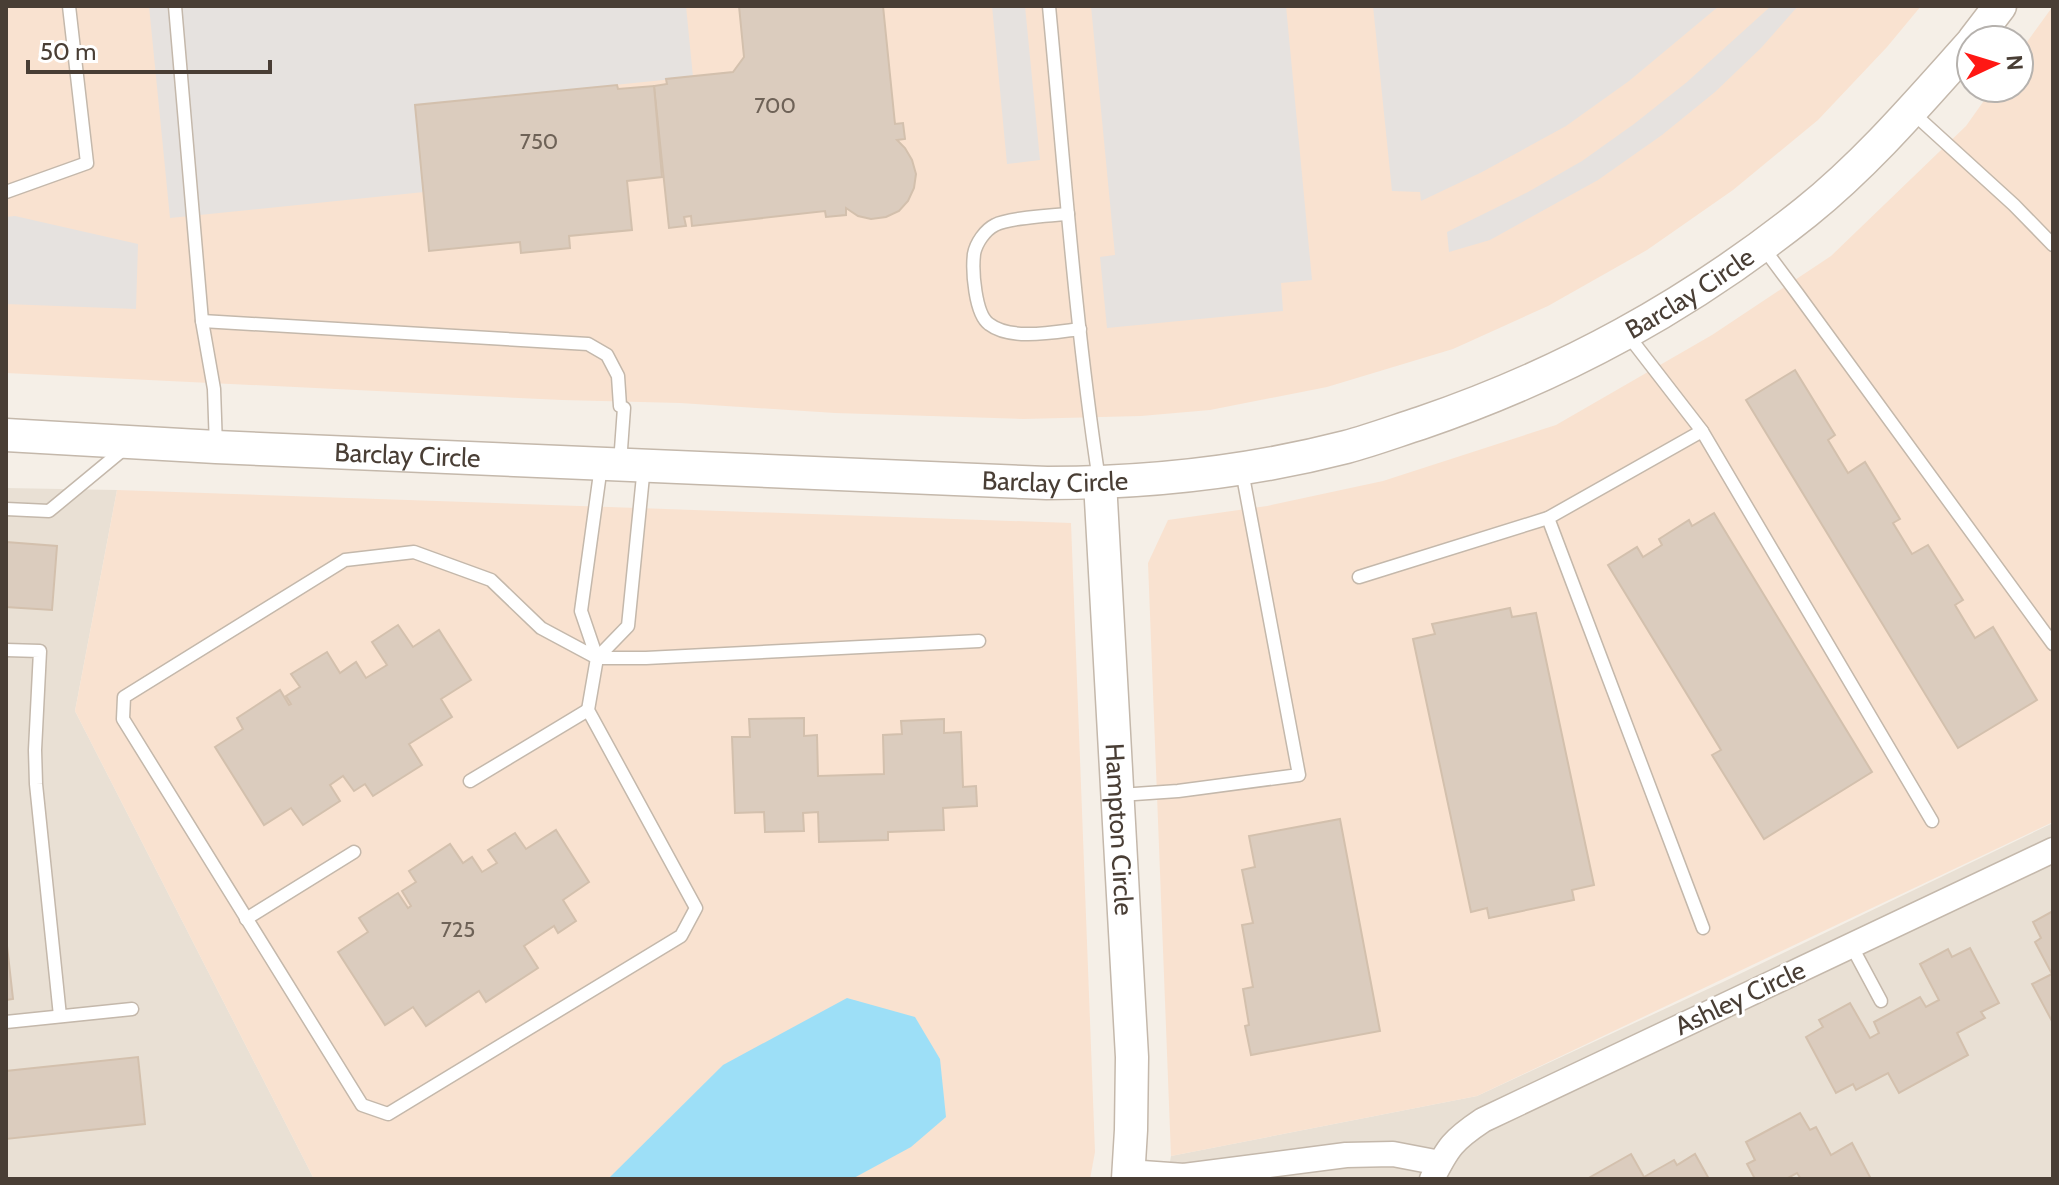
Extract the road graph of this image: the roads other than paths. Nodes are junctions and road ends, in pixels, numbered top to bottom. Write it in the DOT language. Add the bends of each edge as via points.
graph roads {
  1 [pos="69,6"];
  2 [pos="175,6"];
  3 [pos="1049,6"];
  4 [pos="2000,6"];
  5 [pos="1986,24"];
  6 [pos="1955,62"];
  7 [pos="1911,111"];
  8 [pos="6,192"];
  9 [pos="1068,214"];
  10 [pos="1761,245"];
  11 [pos="2053,245"];
  12 [pos="202,321"];
  13 [pos="1080,329"];
  14 [pos="1627,334"];
  15 [pos="1702,431"];
  16 [pos="6,435"];
  17 [pos="132,442"];
  18 [pos="216,447"];
  19 [pos="622,464"];
  20 [pos="1241,467"];
  21 [pos="1100,482"];
  22 [pos="6,509"];
  23 [pos="1548,518"];
  24 [pos="1359,577"];
  25 [pos="979,641"];
  26 [pos="2053,644"];
  27 [pos="6,650"];
  28 [pos="597,658"];
  29 [pos="588,710"];
  30 [pos="470,781"];
  31 [pos="1117,796"];
  32 [pos="1932,821"];
  33 [pos="2053,850"];
  34 [pos="354,852"];
  35 [pos="246,919"];
  36 [pos="1703,928"];
  37 [pos="1851,945"];
  38 [pos="1881,1001"];
  39 [pos="132,1009"];
  40 [pos="60,1016"];
  41 [pos="6,1022"];
  42 [pos="1436,1171"];
  43 [pos="1246,1174"];
  44 [pos="1128,1176"];
  1 -- 8 [label="lane" via="87,163"];
  2 -- 12 [label="lane"];
  3 -- 9 [label="lane"];
  4 -- 5 [label="street, Barclay Circle"];
  6 -- 7 [label="street, Barclay Circle"];
  7 -- 10 [label="street, Barclay Circle" via="1817,202"];
  7 -- 11 [label="lane"];
  9 -- 13 [label="lane"];
  9 -- 13 [label="lane" via="996,224 974,252 975,279 978,306 988,324 1031,334"];
  10 -- 14 [label="street, Barclay Circle"];
  10 -- 26 [label="lane"];
  12 -- 18 [label="lane" via="214,389"];
  12 -- 19 [label="lane" via="588,344 607,355 618,376 624,408"];
  13 -- 21 [label="lane"];
  14 -- 15 [label="lane"];
  14 -- 20 [label="street, Barclay Circle" via="1475,404 1351,446"];
  15 -- 23 [label="lane"];
  15 -- 32 [label="lane"];
  16 -- 17 [label="street, Barclay Circle"];
  17 -- 18 [label="street, Barclay Circle"];
  17 -- 22 [label="lane" via="49,511"];
  18 -- 19 [label="street, Barclay Circle"];
  19 -- 21 [label="street, Barclay Circle"];
  19 -- 28 [label="lane" via="581,611"];
  19 -- 28 [label="lane" via="628,626"];
  20 -- 21 [label="street, Barclay Circle"];
  20 -- 31 [label="lane" via="1299,775"];
  21 -- 31 [label="street, Hampton Circle"];
  23 -- 24 [label="lane"];
  23 -- 36 [label="lane"];
  25 -- 28 [label="lane"];
  27 -- 40 [label="lane" via="40,651 36,784"];
  28 -- 29 [label="lane"];
  28 -- 35 [label="lane" via="541,628 491,580 414,552 345,560 124,697 123,719"];
  29 -- 30 [label="lane"];
  29 -- 35 [label="lane" via="696,908 681,936 388,1114 362,1105"];
  31 -- 44 [label="street, Hampton Circle" via="1132,1057"];
  33 -- 37 [label="street, Ashley Circle"];
  34 -- 35 [label="lane"];
  37 -- 38 [label="lane"];
  37 -- 42 [label="street, Ashley Circle" via="1483,1120 1460,1135"];
  39 -- 40 [label="lane"];
  40 -- 41 [label="lane"];
  42 -- 43 [label="street, Ashley Circle" via="1393,1154 1346,1155"];
  43 -- 44 [label="street, Ashley Circle"];
}
